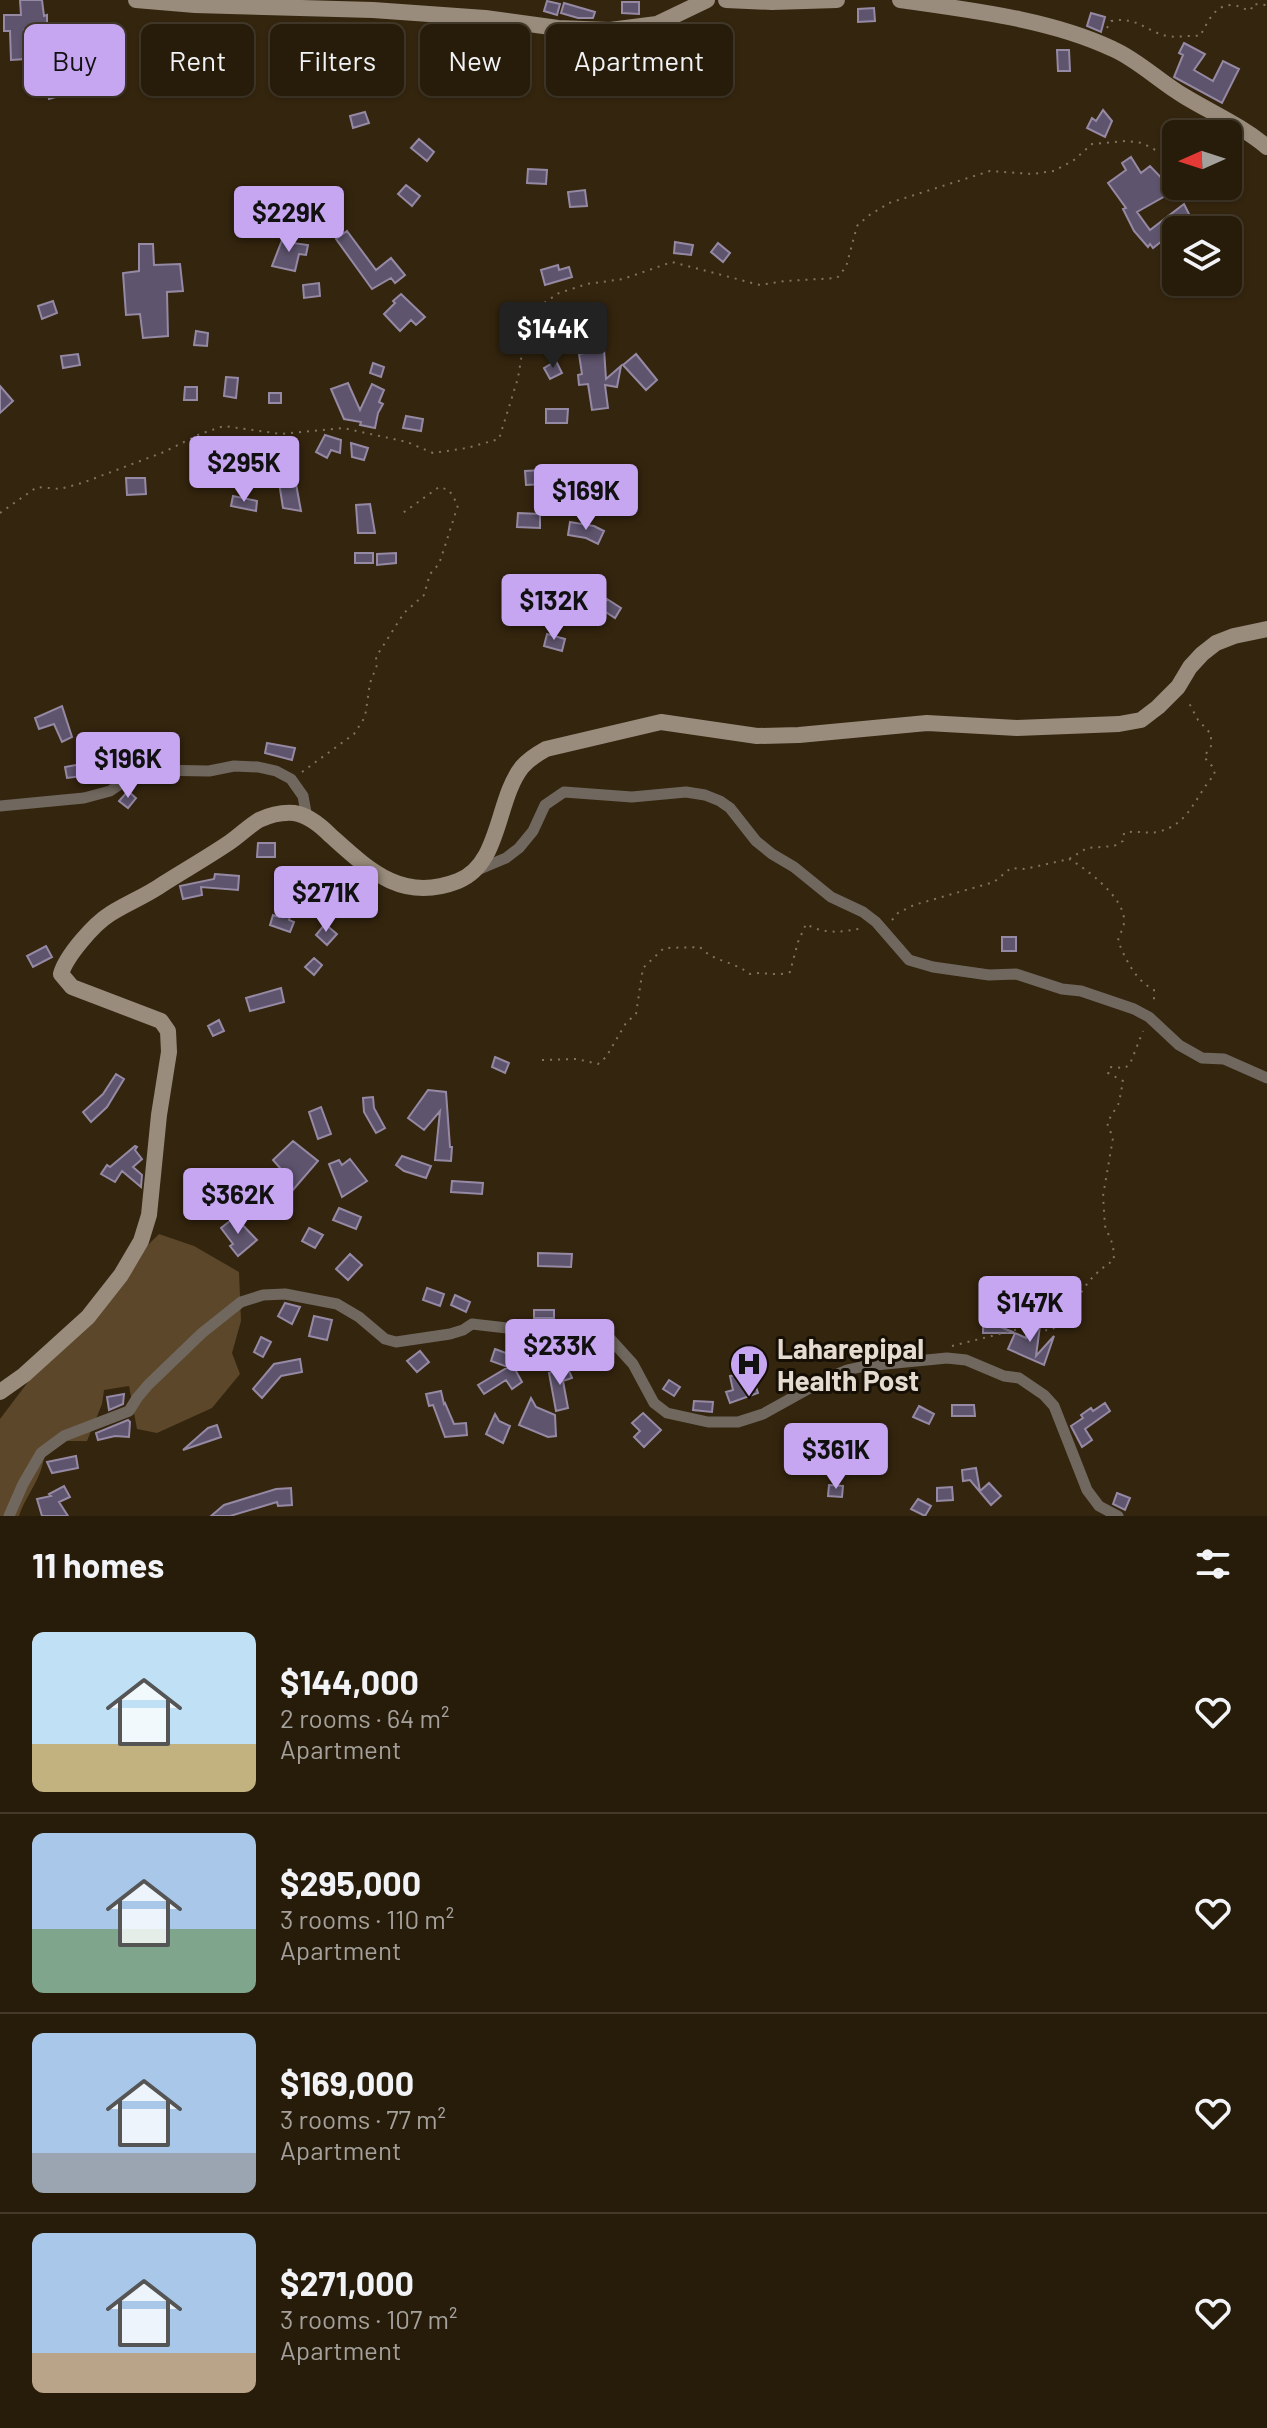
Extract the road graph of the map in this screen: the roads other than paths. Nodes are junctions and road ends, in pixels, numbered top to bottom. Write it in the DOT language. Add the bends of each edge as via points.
graph roads {
  1 [pos="136,0"];
  2 [pos="707,0"];
  3 [pos="726,0"];
  4 [pos="837,0"];
  5 [pos="900,0"];
  6 [pos="1267,147"];
  7 [pos="1267,629"];
  8 [pos="0,806"];
  9 [pos="307,818"];
  10 [pos="471,873"];
  11 [pos="1267,1078"];
  12 [pos="0,1392"];
  13 [pos="9,1516"];
  14 [pos="1118,1516"];
  1 -- 2 [label="street" via="373,10 610,30 657,24"];
  3 -- 4 [label="street"];
  5 -- 6 [label="street" via="1003,16 1093,39"];
  7 -- 10 [label="street" via="1216,643 1158,707 1141,720 1119,724 1017,728 927,723 757,736 661,722 561,744 522,767 490,849"];
  8 -- 9 [label="street" via="84,798 150,770 234,766 276,771 291,779 303,796"];
  9 -- 10 [label="street" via="391,881 416,889 437,888"];
  9 -- 12 [label="street" via="282,813 257,821 108,915 63,967 61,974 72,987 161,1021 168,1031 149,1215 141,1241 95,1309"];
  10 -- 11 [label="street" via="519,848 545,805 564,792 705,795 730,808 772,854 831,897 863,912 909,960 989,975 1016,974 1081,991 1149,1017 1202,1058 1224,1059"];
  13 -- 14 [label="street" via="41,1453 64,1436 129,1411 170,1362 241,1302 285,1294 337,1304 396,1342 450,1334 472,1324 604,1332 633,1364 654,1403 667,1413 708,1422 738,1422 763,1414 847,1370 966,1360 1019,1378 1044,1395 1054,1406 1087,1490 1099,1506"];
}
